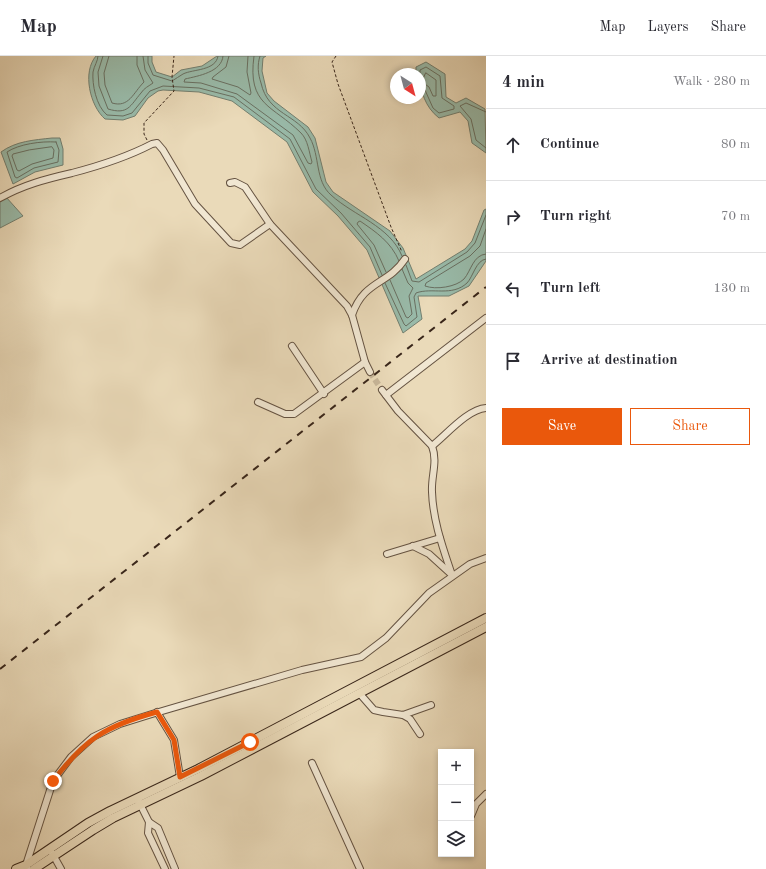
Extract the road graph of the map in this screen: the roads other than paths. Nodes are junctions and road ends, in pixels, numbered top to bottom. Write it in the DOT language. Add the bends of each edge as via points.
graph roads {
  1 [pos="230,183"];
  2 [pos="0,198"];
  3 [pos="270,224"];
  4 [pos="405,258"];
  5 [pos="352,315"];
  6 [pos="486,318"];
  7 [pos="292,346"];
  8 [pos="365,362"];
  9 [pos="370,372"];
  10 [pos="324,394"];
  11 [pos="258,402"];
  12 [pos="486,408"];
  13 [pos="432,446"];
  14 [pos="440,538"];
  15 [pos="414,546"];
  16 [pos="387,554"];
  17 [pos="486,558"];
  18 [pos="452,575"];
  19 [pos="486,618"];
  20 [pos="486,627"];
  21 [pos="442,646"];
  22 [pos="393,672"];
  23 [pos="360,694"];
  24 [pos="431,705"];
  25 [pos="157,712"];
  26 [pos="403,715"];
  27 [pos="420,734"];
  28 [pos="312,763"];
  29 [pos="180,777"];
  30 [pos="486,794"];
  31 [pos="139,801"];
  32 [pos="474,809"];
  33 [pos="149,822"];
  34 [pos="52,853"];
  35 [pos="27,867"];
  36 [pos="16,869"];
  37 [pos="34,869"];
  38 [pos="61,869"];
  39 [pos="165,869"];
  40 [pos="175,869"];
  41 [pos="360,869"];
  1 -- 3 [label="street" via="235,182 245,187"];
  2 -- 3 [label="street" via="15,189 124,157 157,143 195,204 230,243 240,244"];
  3 -- 5 [label="street" via="342,298"];
  4 -- 5 [label="street" via="389,275 368,288 356,302"];
  5 -- 8 [label="street"];
  6 -- 13 [label="street" via="384,393"];
  7 -- 10 [label="street"];
  8 -- 9 [label="street"];
  8 -- 10 [label="street"];
  10 -- 11 [label="street" via="290,415"];
  12 -- 13 [label="street" via="472,412"];
  13 -- 14 [label="street" via="435,454 432,490 434,518"];
  14 -- 15 [label="street"];
  14 -- 18 [label="street"];
  15 -- 16 [label="street"];
  15 -- 18 [label="street" via="429,554"];
  17 -- 18 [label="street"];
  18 -- 25 [label="street" via="424,598 386,638 361,657 302,670"];
  19 -- 21 [label="main road"];
  20 -- 21 [label="main road"];
  21 -- 22 [label="main road"];
  22 -- 23 [label="main road"];
  22 -- 29 [label="main road"];
  23 -- 26 [label="street" via="374,710"];
  23 -- 31 [label="main road" via="201,776"];
  24 -- 26 [label="street"];
  25 -- 29 [label="street" via="174,740"];
  25 -- 35 [label="street" via="120,724 93,737 71,757 53,781"];
  26 -- 27 [label="street" via="410,719"];
  28 -- 41 [label="street"];
  29 -- 31 [label="main road"];
  30 -- 32 [label="street"];
  31 -- 33 [label="street"];
  31 -- 34 [label="main road"];
  33 -- 39 [label="street" via="148,833"];
  33 -- 40 [label="street" via="158,828"];
  34 -- 35 [label="main road"];
  34 -- 37 [label="main road"];
  34 -- 38 [label="street"];
  35 -- 36 [label="main road"];
}
